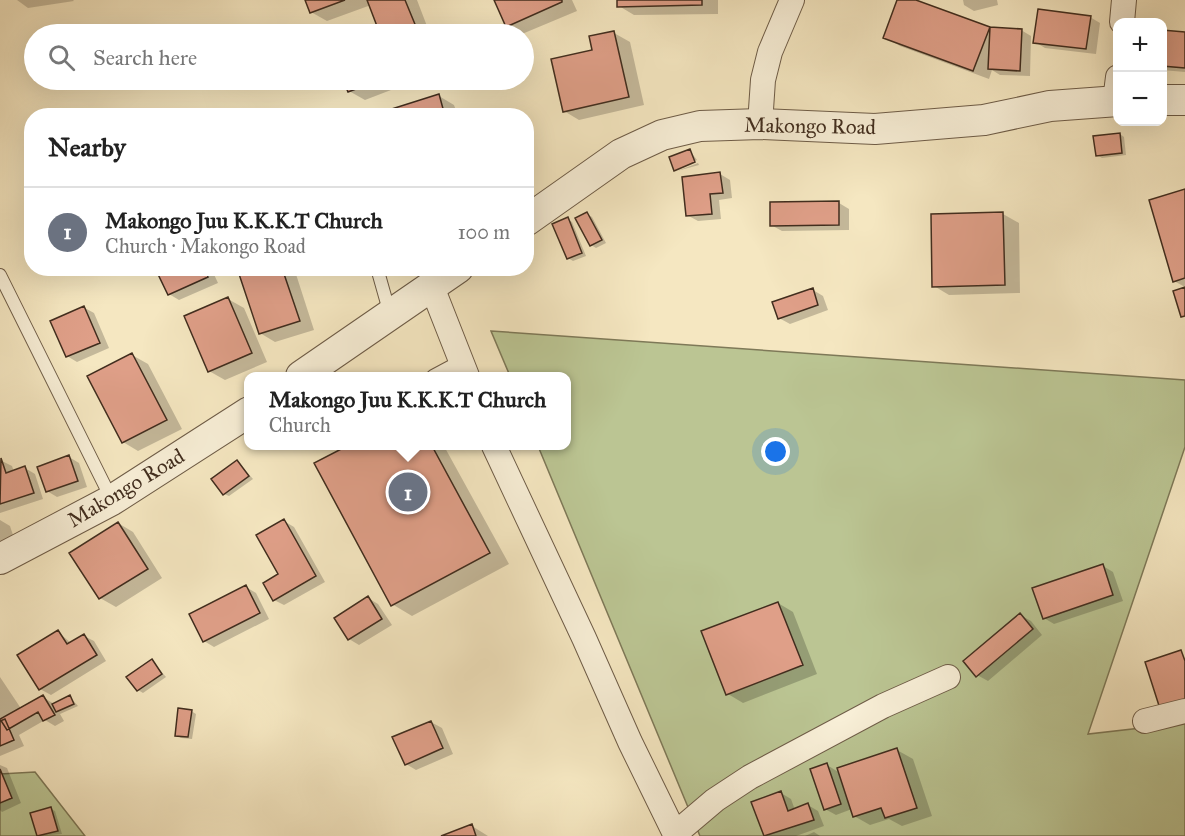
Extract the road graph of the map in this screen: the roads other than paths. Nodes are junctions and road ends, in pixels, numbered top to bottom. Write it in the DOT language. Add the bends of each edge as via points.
graph roads {
  1 [pos="792,0"];
  2 [pos="1124,0"];
  3 [pos="1122,18"];
  4 [pos="1113,94"];
  5 [pos="1167,100"];
  6 [pos="1185,100"];
  7 [pos="760,124"];
  8 [pos="534,214"];
  9 [pos="0,275"];
  10 [pos="379,276"];
  11 [pos="447,276"];
  12 [pos="432,287"];
  13 [pos="391,315"];
  14 [pos="464,369"];
  15 [pos="307,372"];
  16 [pos="244,415"];
  17 [pos="496,450"];
  18 [pos="112,500"];
  19 [pos="0,559"];
  20 [pos="948,677"];
  21 [pos="1185,711"];
  22 [pos="1145,721"];
  23 [pos="676,835"];
  1 -- 7 [label="street" via="763,80"];
  2 -- 3 [label="street"];
  4 -- 7 [label="street, Makongo Road" via="984,120 928,125 875,129"];
  5 -- 6 [label="street"];
  7 -- 8 [label="street, Makongo Road" via="700,126 662,135 621,154"];
  9 -- 18 [label="lane"];
  10 -- 13 [label="lane"];
  11 -- 12 [label="street"];
  12 -- 13 [label="street"];
  12 -- 14 [label="street"];
  13 -- 15 [label="street"];
  16 -- 18 [label="street, Makongo Road"];
  17 -- 23 [label="street"];
  18 -- 19 [label="street, Makongo Road"];
  20 -- 23 [label="street" via="883,706 750,777 715,800"];
  21 -- 22 [label="street"];
}
